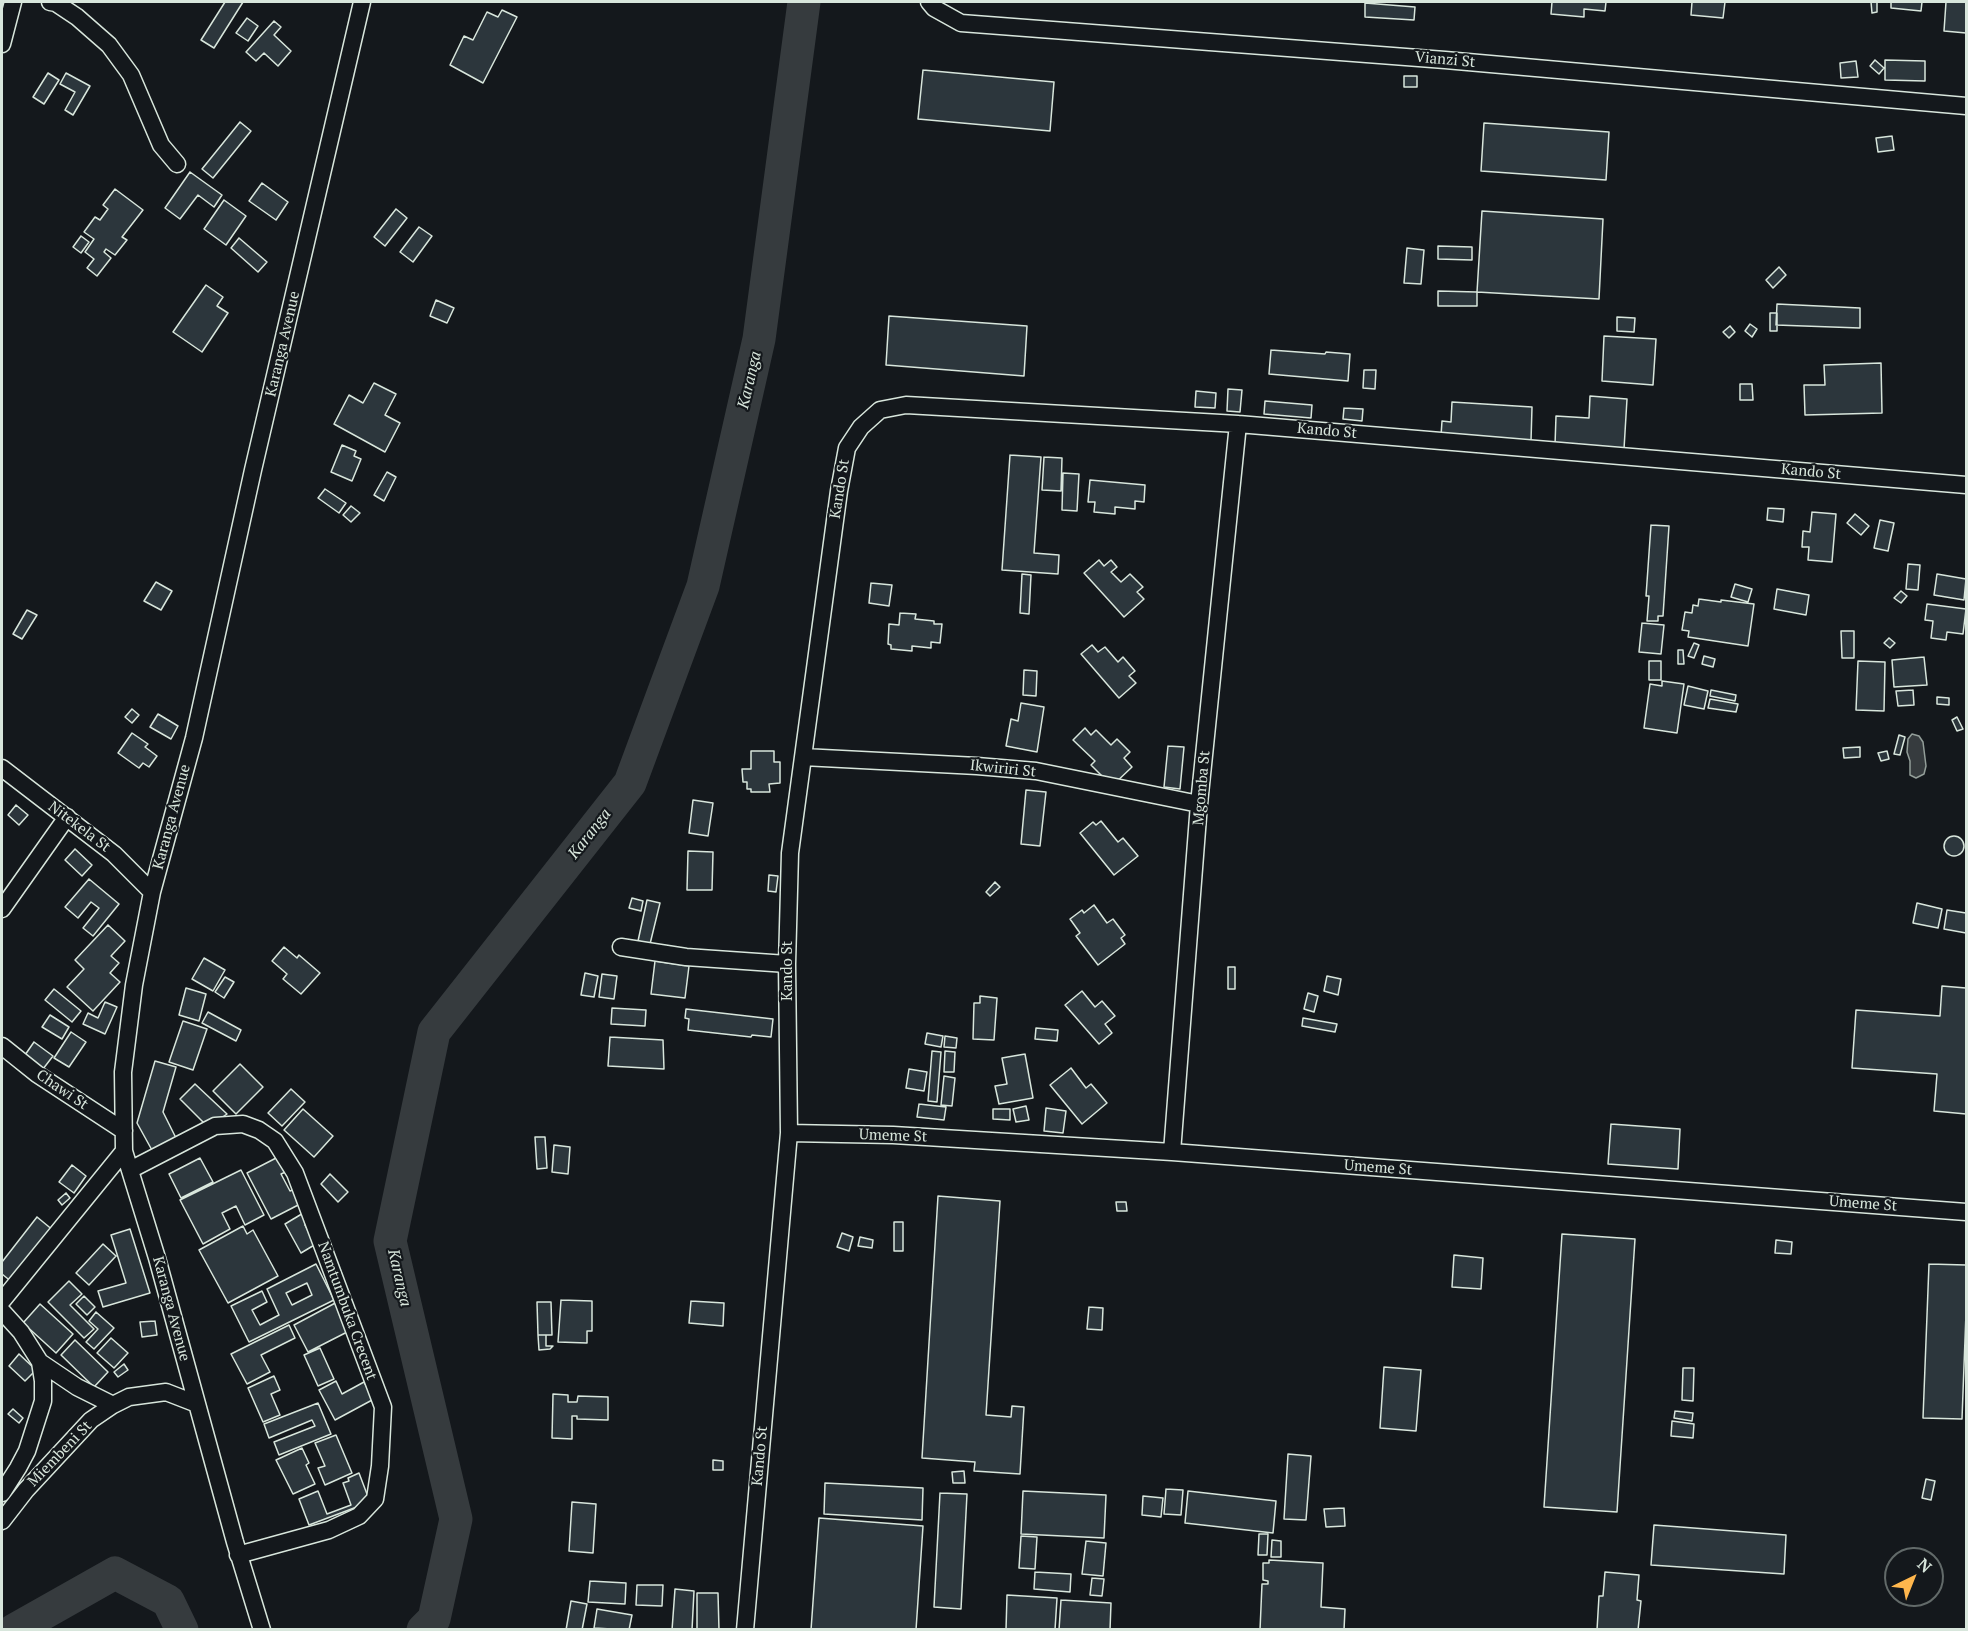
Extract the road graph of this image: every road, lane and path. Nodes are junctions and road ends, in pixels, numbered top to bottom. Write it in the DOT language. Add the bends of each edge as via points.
graph roads {
  1 [pos="16,2"];
  2 [pos="50,2"];
  3 [pos="362,2"];
  4 [pos="929,2"];
  5 [pos="2,44"];
  6 [pos="1966,106"];
  7 [pos="177,164"];
  8 [pos="1238,424"];
  9 [pos="1966,485"];
  10 [pos="803,757"];
  11 [pos="2,768"];
  12 [pos="1199,804"];
  13 [pos="67,817"];
  14 [pos="152,892"];
  15 [pos="2,909"];
  16 [pos="621,947"];
  17 [pos="787,964"];
  18 [pos="2,1047"];
  19 [pos="124,1131"];
  20 [pos="789,1133"];
  21 [pos="124,1151"];
  22 [pos="1172,1152"];
  23 [pos="130,1170"];
  24 [pos="1966,1212"];
  25 [pos="2,1301"];
  26 [pos="2,1311"];
  27 [pos="40,1362"];
  28 [pos="197,1404"];
  29 [pos="113,1405"];
  30 [pos="2,1493"];
  31 [pos="2,1521"];
  32 [pos="238,1555"];
  33 [pos="262,1629"];
  34 [pos="745,1629"];
  1 -- 5 [label="street"];
  2 -- 7 [label="street" via="77,17 109,45 131,75 161,145"];
  3 -- 14 [label="street, Karanga Avenue" via="194,738"];
  4 -- 6 [label="street, Vianzi St" via="961,22"];
  8 -- 9 [label="street, Kando St"];
  8 -- 10 [label="street, Kando St" via="906,405 880,410 861,427 847,448"];
  8 -- 12 [label="street, Mgomba St"];
  10 -- 12 [label="street, Ikwiriri St" via="1036,771"];
  10 -- 17 [label="street, Kando St" via="790,853"];
  11 -- 13 [label="street, Nitekela St"];
  12 -- 22 [label="street, Mgomba St"];
  13 -- 14 [label="street, Nitekela St" via="114,854"];
  13 -- 15 [label="street"];
  14 -- 19 [label="street, Karanga Avenue" via="123,1072"];
  16 -- 17 [label="street" via="686,957"];
  17 -- 20 [label="street, Kando St"];
  18 -- 19 [label="street, Chawi St"];
  19 -- 21 [label="street, Karanga Avenue"];
  20 -- 22 [label="street, Umeme St" via="892,1135"];
  20 -- 34 [label="street, Kando St"];
  21 -- 23 [label="street, Karanga Avenue"];
  21 -- 25 [label="street"];
  22 -- 24 [label="street, Umeme St"];
  23 -- 28 [label="street, Karanga Avenue"];
  23 -- 32 [label="street, Namtumbuka Crecent" via="215,1126 243,1124 275,1141 295,1173 382,1407 375,1499 359,1516 328,1530"];
  26 -- 27 [label="street"];
  27 -- 29 [label="street"];
  27 -- 30 [label="street" via="43,1401 27,1451"];
  28 -- 29 [label="street, Miembeni St" via="166,1392 129,1397"];
  28 -- 32 [label="street, Karanga Avenue"];
  29 -- 31 [label="street, Miembeni St" via="91,1420"];
  32 -- 33 [label="street, Karanga Avenue"];
}
